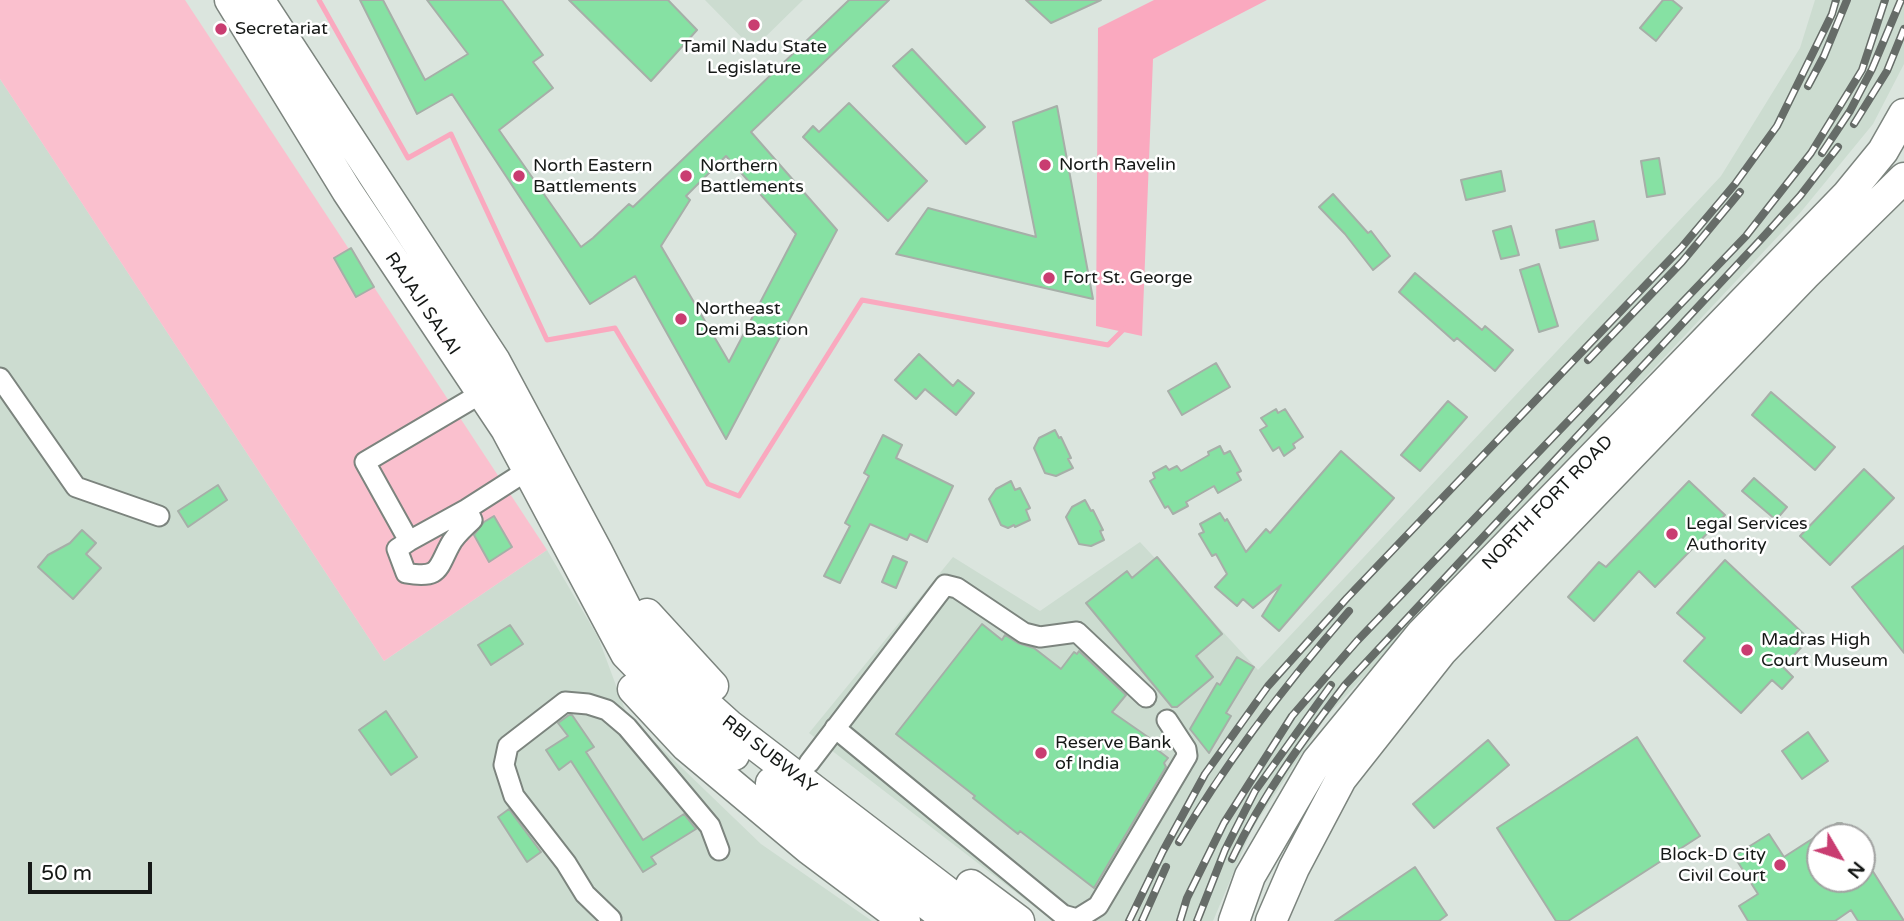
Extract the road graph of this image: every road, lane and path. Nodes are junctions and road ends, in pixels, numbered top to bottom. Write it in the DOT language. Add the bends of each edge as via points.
graph roads {
  1 [pos="230,0"];
  2 [pos="259,0"];
  3 [pos="1904,114"];
  4 [pos="1904,177"];
  5 [pos="0,378"];
  6 [pos="482,393"];
  7 [pos="528,470"];
  8 [pos="467,509"];
  9 [pos="159,516"];
  10 [pos="409,541"];
  11 [pos="597,551"];
  12 [pos="604,614"];
  13 [pos="1146,697"];
  14 [pos="1167,720"];
  15 [pos="835,728"];
  16 [pos="809,763"];
  17 [pos="719,850"];
  18 [pos="611,919"];
  19 [pos="905,921"];
  20 [pos="949,921"];
  21 [pos="985,921"];
  22 [pos="1019,921"];
  23 [pos="1234,921"];
  24 [pos="1271,921"];
  1 -- 6 [label="main road, RAJAJI SALAI" via="347,191"];
  2 -- 11 [label="main road, RAJAJI SALAI" via="495,362"];
  3 -- 23 [label="main road, NORTH FORT ROAD" via="1883,151 1847,195 1421,634 1325,748 1250,876"];
  4 -- 24 [label="main road, NORTH FORT ROAD" via="1442,651 1340,779"];
  5 -- 9 [label="street" via="76,486"];
  6 -- 7 [label="main road, RAJAJI SALAI"];
  6 -- 10 [label="street" via="365,462"];
  7 -- 8 [label="street"];
  7 -- 12 [label="main road, RAJAJI SALAI"];
  8 -- 10 [label="street"];
  8 -- 10 [label="street" via="472,520 451,543 442,566 424,576 407,573 397,549"];
  11 -- 16 [label="main road" via="654,624 720,692"];
  11 -- 21 [label="main road, RBI SUBWAY" via="660,663 729,725"];
  12 -- 19 [label="main road" via="613,668 686,746 809,849"];
  12 -- 20 [label="main road, RBI SUBWAY" via="626,653 694,723"];
  13 -- 15 [label="street" via="1077,632 1040,637 1024,633 945,585"];
  14 -- 15 [label="street" via="1187,756 1098,906 1077,919 1063,915"];
  15 -- 16 [label="street"];
  16 -- 22 [label="main road"];
  17 -- 18 [label="street" via="710,826 627,727 607,710 565,702 508,746 504,765 514,796 585,894"];
}
